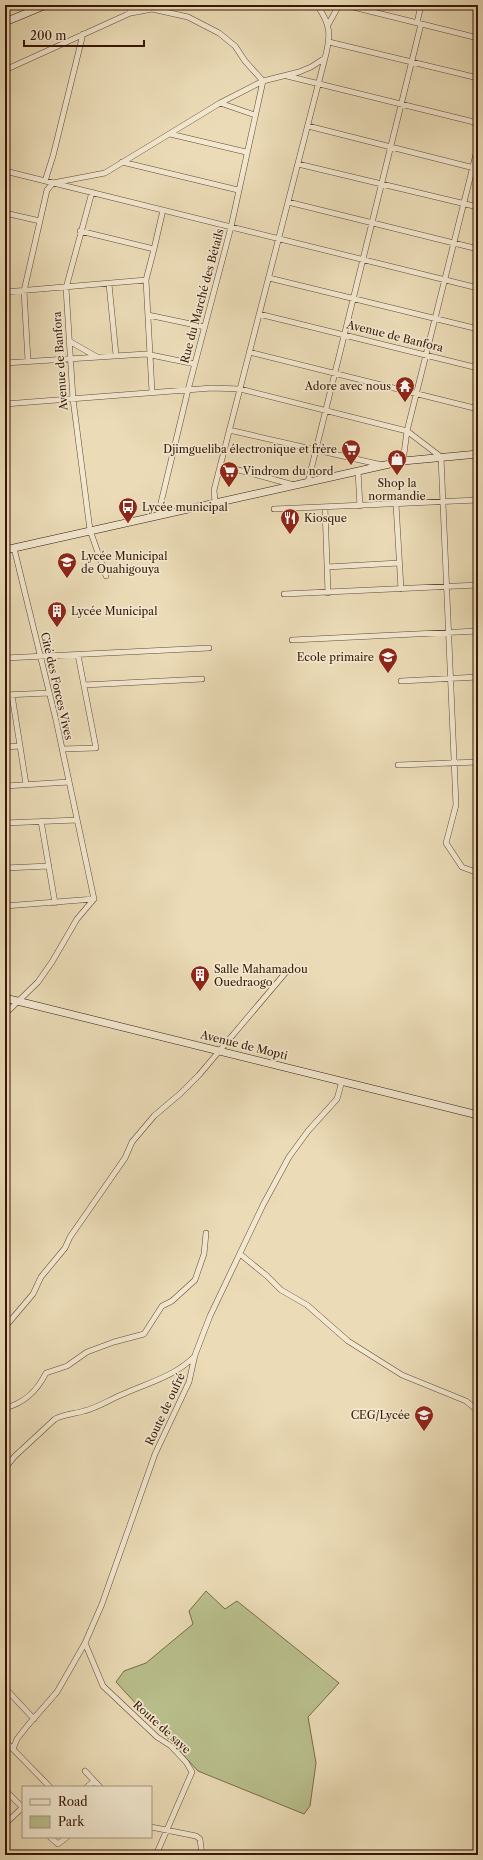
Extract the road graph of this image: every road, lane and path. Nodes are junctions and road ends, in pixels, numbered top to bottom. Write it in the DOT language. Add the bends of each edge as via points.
graph roads {
  1 [pos="46,5"];
  2 [pos="128,5"];
  3 [pos="148,5"];
  4 [pos="317,5"];
  5 [pos="339,5"];
  6 [pos="345,5"];
  7 [pos="421,5"];
  8 [pos="131,12"];
  9 [pos="6,20"];
  10 [pos="419,23"];
  11 [pos="328,25"];
  12 [pos="84,34"];
  13 [pos="478,38"];
  14 [pos="329,42"];
  15 [pos="325,58"];
  16 [pos="411,62"];
  17 [pos="5,70"];
  18 [pos="286,76"];
  19 [pos="478,78"];
  20 [pos="263,81"];
  21 [pos="319,84"];
  22 [pos="220,103"];
  23 [pos="401,104"];
  24 [pos="255,115"];
  25 [pos="478,123"];
  26 [pos="308,126"];
  27 [pos="170,134"];
  28 [pos="390,146"];
  29 [pos="478,146"];
  30 [pos="246,152"];
  31 [pos="122,162"];
  32 [pos="298,164"];
  33 [pos="475,168"];
  34 [pos="5,171"];
  35 [pos="45,181"];
  36 [pos="52,183"];
  37 [pos="382,184"];
  38 [pos="238,190"];
  39 [pos="92,192"];
  40 [pos="288,202"];
  41 [pos="463,204"];
  42 [pos="478,207"];
  43 [pos="163,210"];
  44 [pos="5,213"];
  45 [pos="40,221"];
  46 [pos="372,223"];
  47 [pos="231,227"];
  48 [pos="80,231"];
  49 [pos="279,239"];
  50 [pos="454,243"];
  51 [pos="154,249"];
  52 [pos="478,249"];
  53 [pos="362,259"];
  54 [pos="269,278"];
  55 [pos="146,280"];
  56 [pos="445,280"];
  57 [pos="109,284"];
  58 [pos="66,288"];
  59 [pos="478,288"];
  60 [pos="24,291"];
  61 [pos="5,292"];
  62 [pos="353,298"];
  63 [pos="259,314"];
  64 [pos="148,315"];
  65 [pos="435,318"];
  66 [pos="205,327"];
  67 [pos="478,329"];
  68 [pos="344,335"];
  69 [pos="69,341"];
  70 [pos="250,352"];
  71 [pos="150,355"];
  72 [pos="426,355"];
  73 [pos="116,356"];
  74 [pos="98,357"];
  75 [pos="71,360"];
  76 [pos="28,361"];
  77 [pos="5,363"];
  78 [pos="195,364"];
  79 [pos="478,368"];
  80 [pos="334,373"];
  81 [pos="188,390"];
  82 [pos="240,390"];
  83 [pos="152,392"];
  84 [pos="416,394"];
  85 [pos="73,399"];
  86 [pos="5,404"];
  87 [pos="478,409"];
  88 [pos="325,411"];
  89 [pos="229,430"];
  90 [pos="407,431"];
  91 [pos="316,450"];
  92 [pos="478,454"];
  93 [pos="440,457"];
  94 [pos="403,461"];
  95 [pos="220,465"];
  96 [pos="383,465"];
  97 [pos="358,471"];
  98 [pos="308,482"];
  99 [pos="294,485"];
  100 [pos="478,500"];
  101 [pos="215,502"];
  102 [pos="442,502"];
  103 [pos="396,504"];
  104 [pos="360,506"];
  105 [pos="325,508"];
  106 [pos="274,509"];
  107 [pos="158,515"];
  108 [pos="90,530"];
  109 [pos="14,548"];
  110 [pos="5,550"];
  111 [pos="399,563"];
  112 [pos="327,567"];
  113 [pos="106,576"];
  114 [pos="478,585"];
  115 [pos="446,587"];
  116 [pos="400,589"];
  117 [pos="328,593"];
  118 [pos="284,594"];
  119 [pos="478,631"];
  120 [pos="448,632"];
  121 [pos="292,640"];
  122 [pos="209,648"];
  123 [pos="78,654"];
  124 [pos="40,656"];
  125 [pos="5,658"];
  126 [pos="478,677"];
  127 [pos="202,679"];
  128 [pos="450,679"];
  129 [pos="401,681"];
  130 [pos="84,685"];
  131 [pos="49,693"];
  132 [pos="5,695"];
  133 [pos="12,695"];
  134 [pos="20,746"];
  135 [pos="5,747"];
  136 [pos="62,749"];
  137 [pos="478,762"];
  138 [pos="454,763"];
  139 [pos="398,765"];
  140 [pos="69,782"];
  141 [pos="26,784"];
  142 [pos="5,786"];
  143 [pos="77,820"];
  144 [pos="41,821"];
  145 [pos="5,823"];
  146 [pos="49,866"];
  147 [pos="5,868"];
  148 [pos="478,873"];
  149 [pos="94,898"];
  150 [pos="55,903"];
  151 [pos="5,906"];
  152 [pos="286,971"];
  153 [pos="5,998"];
  154 [pos="20,1001"];
  155 [pos="5,1014"];
  156 [pos="221,1051"];
  157 [pos="342,1081"];
  158 [pos="478,1115"];
  159 [pos="206,1233"];
  160 [pos="240,1254"];
  161 [pos="5,1328"];
  162 [pos="195,1355"];
  163 [pos="5,1408"];
  164 [pos="478,1411"];
  165 [pos="5,1468"];
  166 [pos="84,1643"];
  167 [pos="5,1688"];
  168 [pos="34,1719"];
  169 [pos="5,1741"];
  170 [pos="13,1749"];
  171 [pos="85,1771"];
  172 [pos="94,1781"];
  173 [pos="47,1786"];
  174 [pos="89,1786"];
  175 [pos="99,1786"];
  176 [pos="5,1790"];
  177 [pos="22,1807"];
  178 [pos="22,1809"];
  179 [pos="5,1824"];
  180 [pos="152,1826"];
  181 [pos="167,1829"];
  182 [pos="51,1838"];
  183 [pos="66,1838"];
  184 [pos="156,1855"];
  185 [pos="202,1855"];
  1 -- 9 [label="street"];
  2 -- 8 [label="street"];
  3 -- 8 [label="street"];
  4 -- 11 [label="street"];
  5 -- 11 [label="street"];
  6 -- 10 [label="street"];
  7 -- 10 [label="street"];
  8 -- 12 [label="street"];
  8 -- 20 [label="street" via="152,9 188,17 219,33 235,46"];
  10 -- 13 [label="street"];
  10 -- 16 [label="street"];
  11 -- 14 [label="street"];
  12 -- 17 [label="street"];
  12 -- 35 [label="street"];
  14 -- 15 [label="street"];
  14 -- 16 [label="street"];
  15 -- 18 [label="street" via="311,67"];
  15 -- 21 [label="street"];
  16 -- 19 [label="street"];
  16 -- 23 [label="street"];
  18 -- 20 [label="street"];
  18 -- 21 [label="street"];
  20 -- 22 [label="street"];
  20 -- 24 [label="street, Rue du Marché des Bétails"];
  21 -- 23 [label="street"];
  21 -- 26 [label="street"];
  22 -- 24 [label="street"];
  22 -- 27 [label="street"];
  23 -- 25 [label="street"];
  23 -- 28 [label="street"];
  24 -- 30 [label="street, Rue du Marché des Bétails"];
  26 -- 28 [label="street"];
  26 -- 32 [label="street"];
  27 -- 30 [label="street"];
  27 -- 31 [label="street"];
  28 -- 33 [label="street"];
  28 -- 37 [label="street"];
  29 -- 33 [label="street"];
  30 -- 38 [label="street, Rue du Marché des Bétails"];
  31 -- 36 [label="street" via="105,173"];
  31 -- 38 [label="street"];
  32 -- 37 [label="street"];
  32 -- 40 [label="street"];
  33 -- 41 [label="street"];
  34 -- 35 [label="street"];
  35 -- 36 [label="street"];
  36 -- 39 [label="street"];
  36 -- 45 [label="street" via="47,190"];
  37 -- 41 [label="street"];
  37 -- 46 [label="street"];
  38 -- 47 [label="street, Rue du Marché des Bétails"];
  39 -- 43 [label="street"];
  39 -- 48 [label="street, Avenue de Banfora"];
  40 -- 46 [label="street"];
  40 -- 49 [label="street"];
  41 -- 42 [label="street"];
  41 -- 50 [label="street"];
  43 -- 47 [label="street"];
  43 -- 51 [label="street"];
  44 -- 45 [label="street"];
  45 -- 60 [label="street"];
  46 -- 50 [label="street"];
  46 -- 53 [label="street"];
  47 -- 49 [label="street"];
  47 -- 66 [label="street, Rue du Marché des Bétails"];
  48 -- 51 [label="street"];
  48 -- 58 [label="street, Avenue de Banfora"];
  49 -- 53 [label="street"];
  49 -- 54 [label="street"];
  50 -- 52 [label="street"];
  50 -- 56 [label="street"];
  51 -- 55 [label="street"];
  53 -- 56 [label="street"];
  53 -- 62 [label="street"];
  54 -- 62 [label="street"];
  54 -- 63 [label="street"];
  55 -- 57 [label="street"];
  55 -- 64 [label="street"];
  56 -- 59 [label="street"];
  56 -- 65 [label="street"];
  57 -- 58 [label="street"];
  57 -- 73 [label="street"];
  58 -- 60 [label="street"];
  58 -- 69 [label="street, Avenue de Banfora"];
  60 -- 61 [label="street"];
  60 -- 76 [label="street"];
  62 -- 65 [label="street"];
  62 -- 68 [label="street"];
  63 -- 68 [label="street, Avenue de Banfora"];
  63 -- 70 [label="street"];
  64 -- 66 [label="street"];
  64 -- 71 [label="street"];
  65 -- 67 [label="street"];
  65 -- 72 [label="street"];
  66 -- 78 [label="street, Rue du Marché des Bétails"];
  68 -- 72 [label="street, Avenue de Banfora"];
  68 -- 80 [label="street"];
  69 -- 74 [label="street"];
  69 -- 75 [label="street, Avenue de Banfora"];
  70 -- 80 [label="street"];
  70 -- 82 [label="street"];
  71 -- 73 [label="street"];
  71 -- 78 [label="street"];
  71 -- 83 [label="street"];
  72 -- 79 [label="street, Avenue de Banfora"];
  72 -- 84 [label="street"];
  73 -- 74 [label="street"];
  74 -- 75 [label="street"];
  75 -- 76 [label="street"];
  75 -- 85 [label="street, Avenue de Banfora"];
  76 -- 77 [label="street"];
  78 -- 81 [label="street, Rue du Marché des Bétails"];
  80 -- 84 [label="street"];
  80 -- 88 [label="street"];
  81 -- 82 [label="street"];
  81 -- 83 [label="street"];
  81 -- 107 [label="street, Rue du Marché des Bétails"];
  82 -- 88 [label="street"];
  82 -- 89 [label="street"];
  83 -- 85 [label="street"];
  84 -- 87 [label="street"];
  84 -- 90 [label="street"];
  85 -- 86 [label="street"];
  85 -- 108 [label="street, Avenue de Banfora"];
  88 -- 90 [label="street"];
  88 -- 91 [label="street"];
  89 -- 91 [label="street"];
  89 -- 95 [label="street"];
  90 -- 93 [label="street"];
  90 -- 94 [label="street"];
  91 -- 96 [label="street"];
  91 -- 98 [label="street"];
  92 -- 93 [label="street"];
  93 -- 94 [label="street"];
  93 -- 102 [label="street"];
  94 -- 96 [label="street"];
  95 -- 99 [label="street"];
  95 -- 101 [label="street" via="214,490"];
  96 -- 97 [label="street"];
  97 -- 98 [label="street"];
  97 -- 104 [label="street"];
  98 -- 99 [label="street"];
  99 -- 101 [label="street"];
  100 -- 102 [label="street"];
  101 -- 107 [label="street"];
  102 -- 103 [label="street"];
  102 -- 115 [label="street"];
  103 -- 104 [label="street"];
  103 -- 111 [label="street"];
  104 -- 105 [label="street"];
  105 -- 106 [label="street"];
  105 -- 112 [label="street"];
  107 -- 108 [label="street"];
  108 -- 109 [label="street"];
  108 -- 113 [label="street, Avenue de Banfora"];
  109 -- 110 [label="street"];
  109 -- 124 [label="street, Cité des Forces Vives"];
  111 -- 112 [label="street"];
  111 -- 116 [label="street"];
  112 -- 117 [label="street"];
  114 -- 115 [label="street"];
  115 -- 116 [label="street"];
  115 -- 120 [label="street"];
  116 -- 117 [label="street"];
  117 -- 118 [label="street"];
  119 -- 120 [label="street"];
  120 -- 121 [label="street"];
  120 -- 128 [label="street"];
  122 -- 123 [label="street"];
  123 -- 124 [label="street"];
  123 -- 130 [label="street"];
  124 -- 125 [label="street"];
  124 -- 131 [label="street, Cité des Forces Vives"];
  126 -- 128 [label="street"];
  127 -- 130 [label="street"];
  128 -- 129 [label="street"];
  128 -- 138 [label="street"];
  130 -- 136 [label="street" via="96,748"];
  131 -- 133 [label="street"];
  131 -- 136 [label="street, Cité des Forces Vives"];
  132 -- 133 [label="street"];
  133 -- 134 [label="street"];
  134 -- 135 [label="street"];
  134 -- 141 [label="street"];
  136 -- 140 [label="street, Cité des Forces Vives"];
  137 -- 138 [label="street"];
  138 -- 139 [label="street"];
  138 -- 148 [label="street" via="456,805 446,843 462,867"];
  140 -- 141 [label="street"];
  140 -- 143 [label="street, Cité des Forces Vives"];
  141 -- 142 [label="street"];
  143 -- 144 [label="street"];
  143 -- 149 [label="street, Cité des Forces Vives"];
  144 -- 145 [label="street"];
  144 -- 146 [label="street"];
  146 -- 147 [label="street"];
  146 -- 150 [label="street"];
  149 -- 150 [label="street"];
  149 -- 154 [label="street" via="78,918 38,982"];
  150 -- 151 [label="street"];
  152 -- 156 [label="street"];
  153 -- 154 [label="street, Avenue de Mopti"];
  154 -- 155 [label="street"];
  154 -- 156 [label="street, Avenue de Mopti"];
  156 -- 157 [label="street, Avenue de Mopti"];
  156 -- 161 [label="street" via="182,1093 154,1116 132,1142 125,1158 65,1248 40,1277 33,1294"];
  157 -- 158 [label="street, Avenue de Mopti"];
  157 -- 160 [label="street, Route de oufré" via="337,1099 289,1157"];
  159 -- 163 [label="street" via="204,1254 195,1280 172,1301 162,1306 144,1334 87,1352 67,1366 46,1373 38,1388 24,1400"];
  160 -- 162 [label="street, Route de oufré" via="210,1316"];
  160 -- 164 [label="street" via="281,1290 307,1305 348,1341 402,1375 466,1401"];
  162 -- 165 [label="street" via="185,1366 167,1377 85,1411 55,1419"];
  162 -- 166 [label="street, Route de oufré" via="189,1382 155,1454 102,1604"];
  166 -- 168 [label="street, Route de oufré" via="57,1692"];
  166 -- 181 [label="street, Route de saye" via="102,1686 157,1737 171,1746 192,1772"];
  167 -- 168 [label="street"];
  168 -- 170 [label="street, Route de oufré" via="17,1739"];
  169 -- 170 [label="street"];
  170 -- 173 [label="street"];
  171 -- 172 [label="street"];
  172 -- 174 [label="street"];
  172 -- 175 [label="street"];
  176 -- 177 [label="street"];
  178 -- 179 [label="street"];
  180 -- 181 [label="street"];
  181 -- 184 [label="street, Route de saye"];
  181 -- 185 [label="street" via="196,1836 200,1839"];
  182 -- 183 [label="street" via="58,1844"];
}
